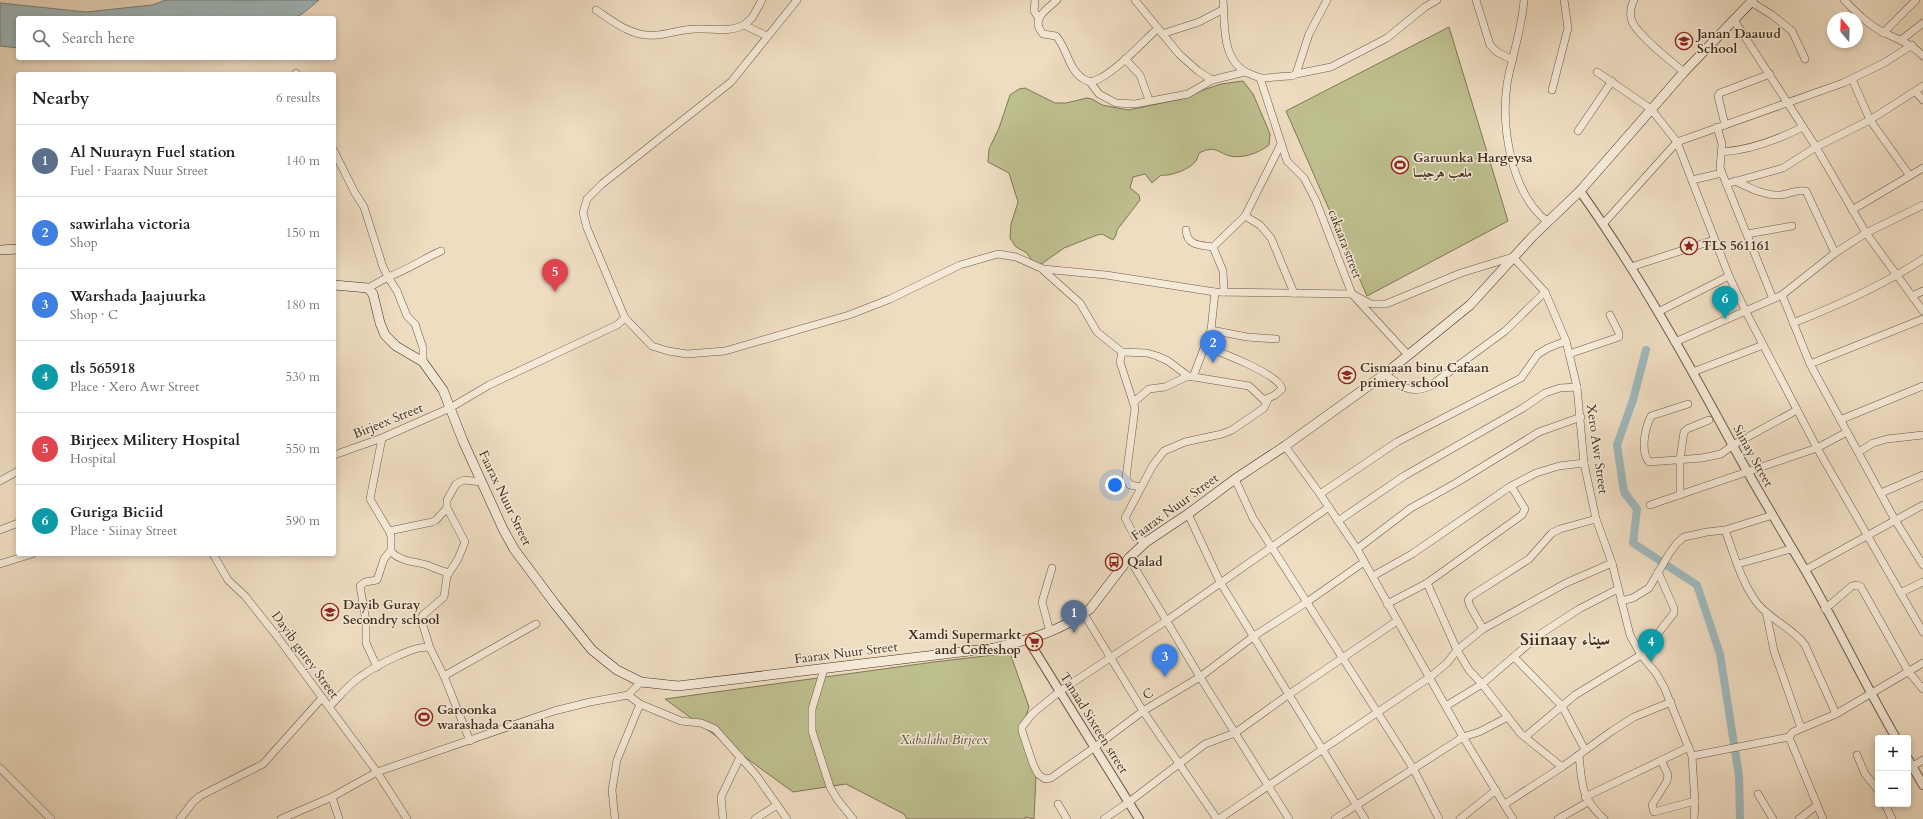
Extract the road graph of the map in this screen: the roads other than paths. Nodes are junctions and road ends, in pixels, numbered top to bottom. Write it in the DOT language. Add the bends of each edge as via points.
graph roads {
  1 [pos="762,0"];
  2 [pos="797,0"];
  3 [pos="1035,0"];
  4 [pos="1057,0"];
  5 [pos="1135,0"];
  6 [pos="1222,0"];
  7 [pos="1327,0"];
  8 [pos="1437,0"];
  9 [pos="1476,0"];
  10 [pos="1524,0"];
  11 [pos="1564,0"];
  12 [pos="1634,0"];
  13 [pos="1844,0"];
  14 [pos="1916,0"];
  15 [pos="1752,1"];
  16 [pos="596,10"];
  17 [pos="1224,10"];
  18 [pos="1039,19"];
  19 [pos="1734,20"];
  20 [pos="1923,23"];
  21 [pos="744,25"];
  22 [pos="1160,31"];
  23 [pos="1883,32"];
  24 [pos="767,36"];
  25 [pos="1901,40"];
  26 [pos="1912,45"];
  27 [pos="1923,56"];
  28 [pos="1125,59"];
  29 [pos="1805,59"];
  30 [pos="1513,60"];
  31 [pos="1246,72"];
  32 [pos="1598,72"];
  33 [pos="1684,72"];
  34 [pos="1296,74"];
  35 [pos="1770,74"];
  36 [pos="1260,78"];
  37 [pos="1852,78"];
  38 [pos="1212,80"];
  39 [pos="1612,81"];
  40 [pos="1090,82"];
  41 [pos="1923,86"];
  42 [pos="1552,90"];
  43 [pos="1916,92"];
  44 [pos="1149,100"];
  45 [pos="1923,100"];
  46 [pos="1788,102"];
  47 [pos="1651,109"];
  48 [pos="1870,120"];
  49 [pos="1721,126"];
  50 [pos="1803,128"];
  51 [pos="1578,131"];
  52 [pos="1677,142"];
  53 [pos="1281,144"];
  54 [pos="1816,147"];
  55 [pos="1722,152"];
  56 [pos="336,154"];
  57 [pos="1923,168"];
  58 [pos="1722,172"];
  59 [pos="1910,176"];
  60 [pos="1692,180"];
  61 [pos="1736,182"];
  62 [pos="1726,184"];
  63 [pos="1580,191"];
  64 [pos="1923,205"];
  65 [pos="1852,210"];
  66 [pos="1246,216"];
  67 [pos="1548,222"];
  68 [pos="1604,224"];
  69 [pos="1792,226"];
  70 [pos="1186,230"];
  71 [pos="1866,233"];
  72 [pos="1747,234"];
  73 [pos="1714,240"];
  74 [pos="1213,248"];
  75 [pos="16,249"];
  76 [pos="0,250"];
  77 [pos="441,251"];
  78 [pos="1835,253"];
  79 [pos="1512,257"];
  80 [pos="1923,259"];
  81 [pos="1631,266"];
  82 [pos="1043,269"];
  83 [pos="1728,276"];
  84 [pos="1898,276"];
  85 [pos="388,277"];
  86 [pos="336,285"];
  87 [pos="368,288"];
  88 [pos="1923,291"];
  89 [pos="1215,292"];
  90 [pos="1224,292"];
  91 [pos="1545,292"];
  92 [pos="1294,293"];
  93 [pos="1352,294"];
  94 [pos="1782,295"];
  95 [pos="1912,296"];
  96 [pos="1773,299"];
  97 [pos="1745,310"];
  98 [pos="1923,311"];
  99 [pos="1658,312"];
  100 [pos="1610,315"];
  101 [pos="625,318"];
  102 [pos="1923,319"];
  103 [pos="1793,323"];
  104 [pos="1211,330"];
  105 [pos="1276,340"];
  106 [pos="1566,341"];
  107 [pos="1675,342"];
  108 [pos="1763,345"];
  109 [pos="1206,347"];
  110 [pos="1122,352"];
  111 [pos="1569,354"];
  112 [pos="1408,355"];
  113 [pos="423,362"];
  114 [pos="1810,364"];
  115 [pos="1694,372"];
  116 [pos="1386,374"];
  117 [pos="1191,376"];
  118 [pos="1922,386"];
  119 [pos="1577,387"];
  120 [pos="1268,399"];
  121 [pos="1134,402"];
  122 [pos="1688,404"];
  123 [pos="450,408"];
  124 [pos="1797,410"];
  125 [pos="1581,417"];
  126 [pos="1709,420"];
  127 [pos="1840,420"];
  128 [pos="1847,432"];
  129 [pos="1923,435"];
  130 [pos="382,438"];
  131 [pos="1733,445"];
  132 [pos="1285,446"];
  133 [pos="1817,448"];
  134 [pos="1858,452"];
  135 [pos="336,453"];
  136 [pos="1680,459"];
  137 [pos="1584,462"];
  138 [pos="16,472"];
  139 [pos="1748,472"];
  140 [pos="1923,475"];
  141 [pos="1235,479"];
  142 [pos="0,482"];
  143 [pos="482,482"];
  144 [pos="1511,486"];
  145 [pos="1141,487"];
  146 [pos="1881,493"];
  147 [pos="1320,494"];
  148 [pos="1680,495"];
  149 [pos="1923,504"];
  150 [pos="1650,505"];
  151 [pos="1329,506"];
  152 [pos="446,508"];
  153 [pos="1188,514"];
  154 [pos="1772,515"];
  155 [pos="1596,519"];
  156 [pos="1896,520"];
  157 [pos="1338,521"];
  158 [pos="16,524"];
  159 [pos="0,530"];
  160 [pos="1725,530"];
  161 [pos="389,531"];
  162 [pos="1866,536"];
  163 [pos="1146,542"];
  164 [pos="1272,547"];
  165 [pos="1357,549"];
  166 [pos="1791,549"];
  167 [pos="391,552"];
  168 [pos="26,556"];
  169 [pos="213,556"];
  170 [pos="1129,558"];
  171 [pos="1364,562"];
  172 [pos="1612,563"];
  173 [pos="0,564"];
  174 [pos="1738,564"];
  175 [pos="1923,566"];
  176 [pos="1052,568"];
  177 [pos="1659,569"];
  178 [pos="1805,570"];
  179 [pos="449,573"];
  180 [pos="1373,576"];
  181 [pos="1220,582"];
  182 [pos="1427,582"];
  183 [pos="1923,582"];
  184 [pos="1618,589"];
  185 [pos="1900,592"];
  186 [pos="1621,601"];
  187 [pos="1307,602"];
  188 [pos="1387,604"];
  189 [pos="1825,609"];
  190 [pos="1766,611"];
  191 [pos="1084,614"];
  192 [pos="1397,620"];
  193 [pos="1166,621"];
  194 [pos="536,624"];
  195 [pos="1483,629"];
  196 [pos="1050,632"];
  197 [pos="1923,632"];
  198 [pos="1254,636"];
  199 [pos="1028,640"];
  200 [pos="430,648"];
  201 [pos="1457,650"];
  202 [pos="1641,655"];
  203 [pos="1111,657"];
  204 [pos="1514,657"];
  205 [pos="1342,658"];
  206 [pos="1923,663"];
  207 [pos="377,667"];
  208 [pos="824,669"];
  209 [pos="1908,671"];
  210 [pos="444,676"];
  211 [pos="1200,677"];
  212 [pos="1430,678"];
  213 [pos="641,682"];
  214 [pos="1482,684"];
  215 [pos="1923,689"];
  216 [pos="1060,691"];
  217 [pos="1870,694"];
  218 [pos="628,695"];
  219 [pos="1288,695"];
  220 [pos="322,698"];
  221 [pos="1671,702"];
  222 [pos="640,704"];
  223 [pos="1446,706"];
  224 [pos="1562,706"];
  225 [pos="329,707"];
  226 [pos="1144,711"];
  227 [pos="1377,714"];
  228 [pos="1836,714"];
  229 [pos="1508,717"];
  230 [pos="1801,728"];
  231 [pos="1235,733"];
  232 [pos="1894,735"];
  233 [pos="1463,737"];
  234 [pos="1525,737"];
  235 [pos="1789,737"];
  236 [pos="470,740"];
  237 [pos="1689,746"];
  238 [pos="1095,747"];
  239 [pos="1322,749"];
  240 [pos="1586,750"];
  241 [pos="1579,755"];
  242 [pos="1857,755"];
  243 [pos="1692,756"];
  244 [pos="740,757"];
  245 [pos="1661,760"];
  246 [pos="1923,760"];
  247 [pos="1911,764"];
  248 [pos="1179,765"];
  249 [pos="1562,767"];
  250 [pos="0,768"];
  251 [pos="1413,768"];
  252 [pos="1911,768"];
  253 [pos="376,772"];
  254 [pos="1923,785"];
  255 [pos="1269,786"];
  256 [pos="1875,786"];
  257 [pos="1496,790"];
  258 [pos="1758,794"];
  259 [pos="332,797"];
  260 [pos="1587,800"];
  261 [pos="1695,801"];
  262 [pos="1129,802"];
  263 [pos="1058,804"];
  264 [pos="1505,804"];
  265 [pos="777,805"];
  266 [pos="1356,805"];
  267 [pos="1816,806"];
  268 [pos="1886,807"];
  269 [pos="51,819"];
  270 [pos="180,819"];
  271 [pos="281,819"];
  272 [pos="339,819"];
  273 [pos="407,819"];
  274 [pos="615,819"];
  275 [pos="723,819"];
  276 [pos="755,819"];
  277 [pos="787,819"];
  278 [pos="853,819"];
  279 [pos="1067,819"];
  280 [pos="1104,819"];
  281 [pos="1139,819"];
  282 [pos="1218,819"];
  283 [pos="1289,819"];
  284 [pos="1335,819"];
  285 [pos="1365,819"];
  286 [pos="1439,819"];
  287 [pos="1460,819"];
  288 [pos="1513,819"];
  289 [pos="1558,819"];
  290 [pos="1604,819"];
  291 [pos="1694,819"];
  292 [pos="1773,819"];
  293 [pos="1799,819"];
  294 [pos="1823,819"];
  295 [pos="1892,819"];
  1 -- 21 [label="street" via="752,18"];
  2 -- 24 [label="street"];
  3 -- 18 [label="street" via="1034,11"];
  4 -- 18 [label="street"];
  5 -- 22 [label="street"];
  6 -- 17 [label="street"];
  7 -- 34 [label="street" via="1309,34"];
  8 -- 34 [label="street" via="1387,38 1331,67"];
  9 -- 30 [label="street" via="1490,45 1497,52"];
  10 -- 30 [label="street"];
  11 -- 42 [label="street" via="1568,28"];
  12 -- 33 [label="street" via="1630,19 1636,28"];
  13 -- 23 [label="street" via="1869,24"];
  14 -- 23 [label="street"];
  15 -- 19 [label="main road, Faarax Nuur Street"];
  15 -- 29 [label="street" via="1792,31"];
  16 -- 21 [label="street" via="629,31 646,36 688,29 736,29"];
  17 -- 22 [label="street" via="1199,22"];
  17 -- 31 [label="street" via="1225,38 1230,55 1236,65"];
  18 -- 40 [label="street" via="1039,29 1043,34 1056,36 1062,42 1073,68"];
  19 -- 33 [label="main road, Faarax Nuur Street"];
  19 -- 35 [label="street"];
  20 -- 25 [label="street"];
  21 -- 24 [label="street"];
  22 -- 28 [label="street"];
  22 -- 38 [label="street" via="1198,71"];
  23 -- 25 [label="street"];
  24 -- 101 [label="street" via="731,82 602,184 587,199 583,213 587,228"];
  25 -- 26 [label="street"];
  26 -- 27 [label="street"];
  26 -- 37 [label="street" via="1884,63"];
  28 -- 40 [label="street" via="1098,80"];
  28 -- 44 [label="street" via="1140,75"];
  30 -- 67 [label="street" via="1507,84 1505,118 1512,162 1530,202"];
  31 -- 36 [label="street"];
  31 -- 38 [label="street"];
  32 -- 39 [label="street"];
  33 -- 47 [label="main road, Faarax Nuur Street"];
  34 -- 36 [label="street"];
  35 -- 46 [label="street"];
  35 -- 49 [label="street" via="1720,93 1718,96"];
  36 -- 53 [label="street"];
  37 -- 46 [label="street"];
  37 -- 48 [label="street"];
  38 -- 44 [label="street" via="1188,94"];
  39 -- 47 [label="street"];
  39 -- 51 [label="street"];
  40 -- 44 [label="street" via="1099,94 1116,104 1135,104"];
  41 -- 43 [label="street"];
  43 -- 45 [label="street"];
  43 -- 48 [label="street"];
  46 -- 49 [label="street"];
  46 -- 50 [label="street"];
  47 -- 52 [label="street"];
  47 -- 63 [label="main road, Faarax Nuur Street"];
  48 -- 54 [label="street"];
  48 -- 59 [label="street"];
  49 -- 52 [label="street"];
  49 -- 55 [label="street"];
  50 -- 54 [label="street"];
  50 -- 55 [label="street" via="1744,150"];
  52 -- 60 [label="street"];
  52 -- 68 [label="street"];
  53 -- 66 [label="street"];
  53 -- 93 [label="street, cakaara street" via="1287,161 1304,178 1316,201"];
  54 -- 61 [label="street" via="1783,168"];
  54 -- 65 [label="street"];
  55 -- 58 [label="street"];
  56 -- 85 [label="street" via="364,207"];
  57 -- 59 [label="street"];
  58 -- 60 [label="street"];
  58 -- 62 [label="street"];
  59 -- 65 [label="street"];
  60 -- 73 [label="street"];
  61 -- 62 [label="street"];
  61 -- 78 [label="street" via="1757,192 1770,194 1806,191"];
  62 -- 72 [label="street"];
  63 -- 67 [label="main road, Faarax Nuur Street"];
  63 -- 68 [label="street, Siinay Street"];
  64 -- 71 [label="street"];
  65 -- 71 [label="street"];
  66 -- 74 [label="street"];
  66 -- 92 [label="street" via="1260,225 1271,238"];
  67 -- 79 [label="main road, Faarax Nuur Street"];
  68 -- 81 [label="street, Siinay Street"];
  69 -- 72 [label="street"];
  70 -- 74 [label="street" via="1191,243"];
  71 -- 78 [label="street"];
  71 -- 84 [label="street"];
  72 -- 96 [label="street"];
  73 -- 81 [label="street"];
  73 -- 83 [label="street"];
  74 -- 90 [label="street" via="1223,271"];
  75 -- 76 [label="main road"];
  77 -- 85 [label="street"];
  78 -- 94 [label="street"];
  79 -- 91 [label="street, Xero Awr Street"];
  79 -- 93 [label="street, cakaara street" via="1461,273 1386,304 1371,304"];
  79 -- 112 [label="main road, Faarax Nuur Street" via="1470,305"];
  80 -- 84 [label="street"];
  81 -- 99 [label="street, Siinay Street"];
  82 -- 89 [label="street" via="1106,275"];
  82 -- 101 [label="street" via="1016,257 998,254 960,266 849,315 725,351 687,354 652,346"];
  82 -- 110 [label="street" via="1080,303 1097,332"];
  83 -- 97 [label="street"];
  83 -- 99 [label="street"];
  84 -- 95 [label="street"];
  84 -- 103 [label="street" via="1844,303"];
  85 -- 87 [label="street"];
  85 -- 113 [label="street" via="407,316 415,324 423,348"];
  86 -- 87 [label="main road"];
  87 -- 113 [label="main road" via="373,294 385,335 396,346"];
  88 -- 95 [label="street"];
  89 -- 90 [label="street"];
  89 -- 104 [label="street"];
  90 -- 92 [label="street"];
  91 -- 106 [label="street, Xero Awr Street"];
  91 -- 116 [label="street" via="1505,331 1430,386 1410,391 1402,388"];
  92 -- 93 [label="street"];
  93 -- 112 [label="street"];
  94 -- 96 [label="street"];
  94 -- 103 [label="street"];
  95 -- 98 [label="street"];
  96 -- 97 [label="street"];
  97 -- 107 [label="street"];
  97 -- 108 [label="street"];
  99 -- 107 [label="street, Siinay Street"];
  100 -- 111 [label="street" via="1619,337"];
  101 -- 123 [label="street, Birjeex Street" via="617,325 488,385"];
  102 -- 114 [label="street"];
  103 -- 114 [label="street"];
  104 -- 105 [label="street"];
  104 -- 109 [label="street"];
  106 -- 111 [label="street, Xero Awr Street"];
  106 -- 147 [label="street" via="1538,354 1521,378 1397,442"];
  107 -- 115 [label="street, Siinay Street"];
  108 -- 115 [label="street"];
  108 -- 124 [label="street"];
  109 -- 117 [label="street"];
  109 -- 120 [label="street" via="1258,369 1282,386 1279,392"];
  110 -- 117 [label="street" via="1157,356"];
  110 -- 121 [label="street" via="1120,362"];
  111 -- 119 [label="street, Xero Awr Street"];
  112 -- 116 [label="main road, Faarax Nuur Street"];
  113 -- 123 [label="main road, Faarax Nuur Street" via="443,390"];
  114 -- 127 [label="street"];
  115 -- 131 [label="street, Siinay Street"];
  116 -- 132 [label="main road, Faarax Nuur Street"];
  117 -- 120 [label="street" via="1249,386 1264,400"];
  117 -- 121 [label="street" via="1165,387 1149,389"];
  118 -- 127 [label="street"];
  119 -- 125 [label="street, Xero Awr Street"];
  119 -- 157 [label="street" via="1560,388 1545,393 1404,476"];
  120 -- 145 [label="street" via="1264,408 1232,430 1185,442 1164,451"];
  121 -- 145 [label="street" via="1136,408 1126,478 1130,485"];
  122 -- 136 [label="street" via="1651,416 1645,436 1644,456 1649,462"];
  123 -- 130 [label="street, Birjeex Street"];
  123 -- 143 [label="main road, Faarax Nuur Street"];
  124 -- 131 [label="street"];
  124 -- 133 [label="street"];
  125 -- 137 [label="street, Xero Awr Street"];
  125 -- 165 [label="street" via="1539,432 1411,508"];
  126 -- 136 [label="street" via="1686,429"];
  127 -- 128 [label="street"];
  128 -- 133 [label="street"];
  128 -- 134 [label="street"];
  129 -- 134 [label="street" via="1887,439 1873,443"];
  130 -- 135 [label="street, Birjeex Street"];
  130 -- 161 [label="street" via="370,499"];
  131 -- 136 [label="street" via="1721,454"];
  131 -- 139 [label="street, Siinay Street"];
  132 -- 141 [label="main road, Faarax Nuur Street"];
  132 -- 147 [label="street"];
  133 -- 139 [label="street"];
  133 -- 162 [label="street"];
  134 -- 146 [label="street"];
  136 -- 148 [label="street"];
  137 -- 144 [label="street" via="1536,473"];
  137 -- 155 [label="street, Xero Awr Street"];
  138 -- 142 [label="street"];
  139 -- 148 [label="street"];
  139 -- 154 [label="street, Siinay Street"];
  140 -- 146 [label="street"];
  141 -- 153 [label="main road, Faarax Nuur Street"];
  141 -- 164 [label="street" via="1253,518"];
  143 -- 152 [label="street" via="464,480 456,484 447,500"];
  143 -- 213 [label="main road, Faarax Nuur Street" via="514,549 555,604 592,650 617,670"];
  144 -- 180 [label="street" via="1412,554"];
  144 -- 182 [label="street" via="1525,512"];
  145 -- 163 [label="street" via="1125,518 1135,537"];
  146 -- 156 [label="street"];
  147 -- 151 [label="street"];
  148 -- 150 [label="street"];
  149 -- 156 [label="street"];
  151 -- 157 [label="street"];
  151 -- 164 [label="street"];
  152 -- 161 [label="street" via="432,522"];
  152 -- 179 [label="street" via="465,542"];
  153 -- 163 [label="main road, Faarax Nuur Street"];
  153 -- 181 [label="street"];
  154 -- 160 [label="street"];
  154 -- 166 [label="street, Siinay Street"];
  155 -- 172 [label="street, Xero Awr Street"];
  155 -- 195 [label="street" via="1552,533 1529,559 1471,596 1468,600 1470,606"];
  156 -- 162 [label="street"];
  156 -- 175 [label="street"];
  157 -- 165 [label="street"];
  158 -- 159 [label="street"];
  160 -- 174 [label="street"];
  160 -- 177 [label="street" via="1684,537"];
  161 -- 167 [label="street"];
  162 -- 178 [label="street"];
  162 -- 185 [label="street"];
  163 -- 170 [label="main road, Faarax Nuur Street"];
  164 -- 181 [label="street"];
  164 -- 187 [label="street"];
  165 -- 171 [label="street"];
  166 -- 174 [label="street"];
  166 -- 178 [label="street, Siinay Street"];
  167 -- 179 [label="street" via="405,561"];
  167 -- 207 [label="street" via="384,558 377,580 365,582 360,586 366,621 366,643"];
  168 -- 173 [label="street"];
  169 -- 220 [label="street, Dayib gurey Street" via="228,580 245,596 276,634"];
  170 -- 191 [label="main road, Faarax Nuur Street"];
  170 -- 193 [label="street"];
  171 -- 180 [label="street"];
  171 -- 187 [label="street, C"];
  172 -- 184 [label="street, Xero Awr Street"];
  172 -- 195 [label="street" via="1566,583"];
  174 -- 190 [label="street" via="1740,573 1757,603"];
  176 -- 196 [label="street" via="1042,602"];
  177 -- 186 [label="street" via="1649,588 1633,598"];
  177 -- 202 [label="street" via="1674,613"];
  178 -- 189 [label="street, Siinay Street"];
  179 -- 200 [label="street" via="444,597 421,619"];
  180 -- 188 [label="street"];
  181 -- 193 [label="street"];
  181 -- 198 [label="street"];
  182 -- 188 [label="street"];
  182 -- 201 [label="street"];
  183 -- 185 [label="street"];
  184 -- 186 [label="street, Xero Awr Street"];
  184 -- 204 [label="street" via="1579,609 1539,635"];
  185 -- 197 [label="street"];
  186 -- 202 [label="street, Xero Awr Street" via="1630,636"];
  187 -- 198 [label="street, C"];
  187 -- 205 [label="street"];
  188 -- 192 [label="street"];
  189 -- 209 [label="street" via="1852,586 1857,585"];
  189 -- 217 [label="street, Siinay Street"];
  190 -- 228 [label="street" via="1805,645"];
  190 -- 230 [label="street" via="1774,651"];
  191 -- 196 [label="main road, Faarax Nuur Street"];
  191 -- 203 [label="street"];
  192 -- 205 [label="street"];
  192 -- 212 [label="street"];
  193 -- 203 [label="street"];
  193 -- 211 [label="street"];
  194 -- 210 [label="street"];
  195 -- 201 [label="street"];
  196 -- 199 [label="main road, Faarax Nuur Street"];
  198 -- 211 [label="street, C"];
  198 -- 219 [label="street"];
  199 -- 208 [label="main road, Faarax Nuur Street" via="994,648"];
  199 -- 216 [label="street, Tanaad Sixteen street"];
  200 -- 207 [label="street" via="426,646 414,650"];
  200 -- 210 [label="street"];
  201 -- 212 [label="street"];
  201 -- 214 [label="street" via="1469,670"];
  202 -- 221 [label="street, Xero Awr Street" via="1656,674"];
  202 -- 224 [label="street" via="1589,686"];
  203 -- 216 [label="street"];
  203 -- 226 [label="street"];
  204 -- 214 [label="street"];
  204 -- 224 [label="street"];
  205 -- 219 [label="street"];
  205 -- 227 [label="street"];
  206 -- 209 [label="street"];
  207 -- 225 [label="street" via="351,684"];
  208 -- 213 [label="main road, Faarax Nuur Street" via="678,686"];
  208 -- 278 [label="street" via="812,709 812,731 830,787"];
  209 -- 215 [label="street"];
  209 -- 217 [label="street"];
  210 -- 236 [label="street"];
  211 -- 226 [label="street, C"];
  211 -- 231 [label="street"];
  212 -- 223 [label="street"];
  212 -- 227 [label="street"];
  213 -- 218 [label="street"];
  214 -- 223 [label="street"];
  214 -- 229 [label="street"];
  216 -- 238 [label="street, Tanaad Sixteen street"];
  216 -- 238 [label="street, C" via="1032,714 1022,727 1038,774 1045,779 1051,778"];
  217 -- 228 [label="street"];
  217 -- 232 [label="street, Siinay Street"];
  218 -- 222 [label="street"];
  218 -- 236 [label="street" via="562,709"];
  219 -- 231 [label="street"];
  219 -- 239 [label="street"];
  220 -- 225 [label="street, Dayib gurey Street"];
  220 -- 270 [label="street" via="263,764 200,796"];
  221 -- 237 [label="street, Xero Awr Street"];
  221 -- 240 [label="street" via="1634,717"];
  222 -- 244 [label="street" via="682,721 701,723 715,729"];
  222 -- 274 [label="street" via="616,760 612,790"];
  223 -- 233 [label="street"];
  224 -- 234 [label="street"];
  224 -- 240 [label="street"];
  225 -- 253 [label="street, Dayib gurey Street"];
  226 -- 238 [label="street, C"];
  226 -- 248 [label="street"];
  227 -- 239 [label="street"];
  227 -- 251 [label="street"];
  228 -- 230 [label="street"];
  229 -- 233 [label="street"];
  229 -- 234 [label="street"];
  230 -- 235 [label="street"];
  231 -- 248 [label="street" via="1205,744"];
  231 -- 255 [label="street"];
  233 -- 251 [label="street"];
  233 -- 257 [label="street"];
  234 -- 249 [label="street"];
  235 -- 243 [label="street"];
  235 -- 267 [label="street"];
  236 -- 253 [label="street"];
  237 -- 243 [label="street, Xero Awr Street"];
  237 -- 245 [label="street"];
  238 -- 262 [label="street, Tanaad Sixteen street"];
  239 -- 255 [label="street"];
  239 -- 266 [label="street"];
  240 -- 241 [label="street"];
  241 -- 249 [label="street"];
  241 -- 260 [label="street"];
  242 -- 256 [label="street" via="1865,774"];
  243 -- 261 [label="street, Xero Awr Street"];
  244 -- 265 [label="street"];
  244 -- 275 [label="street" via="721,797"];
  245 -- 260 [label="street"];
  245 -- 261 [label="street" via="1668,775 1652,805 1654,812"];
  246 -- 247 [label="street"];
  248 -- 262 [label="street"];
  248 -- 282 [label="street"];
  249 -- 264 [label="street"];
  250 -- 269 [label="street"];
  251 -- 266 [label="street"];
  251 -- 286 [label="street"];
  252 -- 254 [label="street"];
  253 -- 259 [label="street"];
  253 -- 273 [label="street, Dayib gurey Street"];
  255 -- 282 [label="street"];
  255 -- 283 [label="street"];
  257 -- 264 [label="street"];
  257 -- 287 [label="street"];
  258 -- 292 [label="street"];
  259 -- 271 [label="street"];
  259 -- 272 [label="street"];
  260 -- 289 [label="street"];
  260 -- 290 [label="street"];
  261 -- 291 [label="street, Xero Awr Street"];
  262 -- 280 [label="street"];
  262 -- 281 [label="street, Tanaad Sixteen street"];
  263 -- 279 [label="street"];
  264 -- 288 [label="street"];
  265 -- 276 [label="street"];
  265 -- 277 [label="street"];
  266 -- 284 [label="street"];
  266 -- 285 [label="street"];
  267 -- 293 [label="street"];
  267 -- 294 [label="street"];
  268 -- 295 [label="street"];
}
